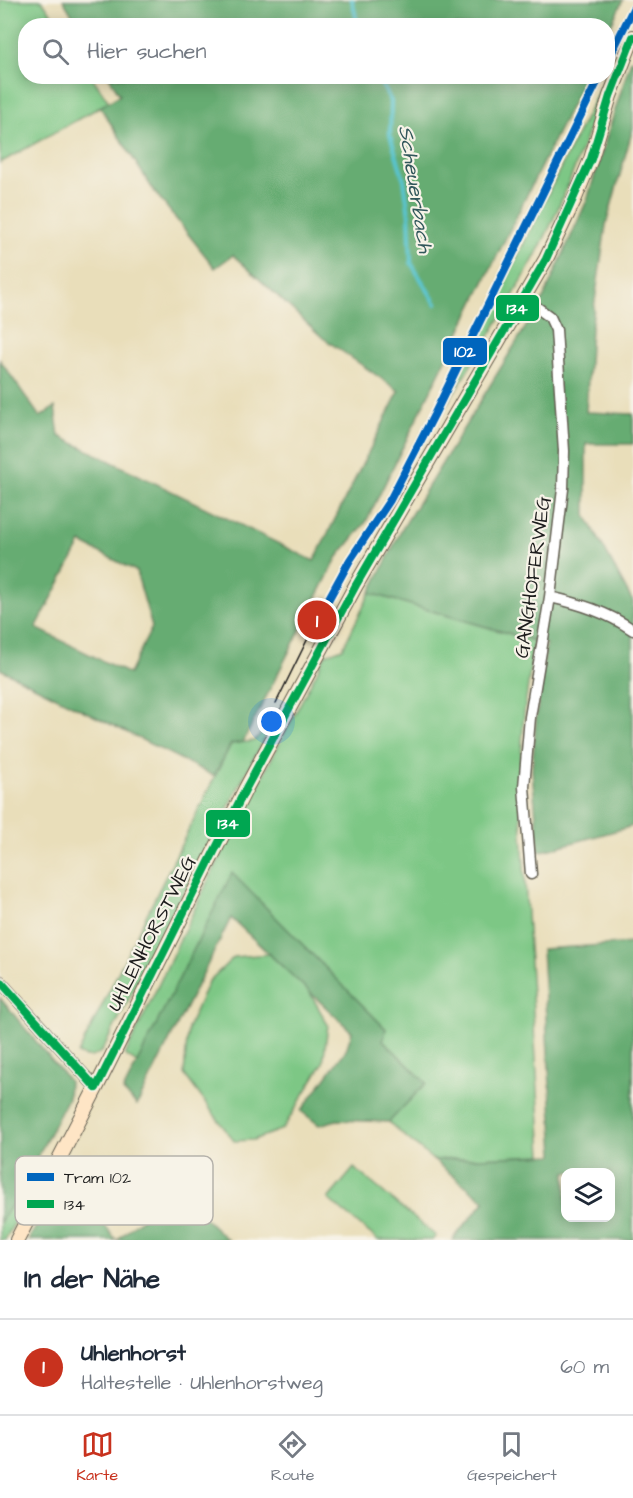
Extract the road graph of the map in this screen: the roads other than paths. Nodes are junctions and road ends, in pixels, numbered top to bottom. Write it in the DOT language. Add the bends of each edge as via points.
graph roads {
  1 [pos="633,37"];
  2 [pos="615,83"];
  3 [pos="615,84"];
  4 [pos="524,298"];
  5 [pos="549,597"];
  6 [pos="633,630"];
  7 [pos="531,874"];
  8 [pos="0,981"];
  9 [pos="96,1088"];
  10 [pos="61,1156"];
  11 [pos="25,1225"];
  12 [pos="17,1240"];
  1 -- 2 [label="main road, UHLENHORSTWEG"];
  3 -- 4 [label="main road, UHLENHORSTWEG" via="575,198"];
  4 -- 5 [label="street, GANGHOFERWEG" via="550,317 556,330 564,451"];
  4 -- 9 [label="main road, UHLENHORSTWEG" via="356,585 246,788"];
  5 -- 6 [label="street" via="586,606"];
  5 -- 7 [label="street, GANGHOFERWEG" via="530,717 524,787"];
  8 -- 9 [label="street"];
  9 -- 10 [label="main road, UHLENHORSTWEG"];
  11 -- 12 [label="main road, UHLENHORSTWEG"];
}
